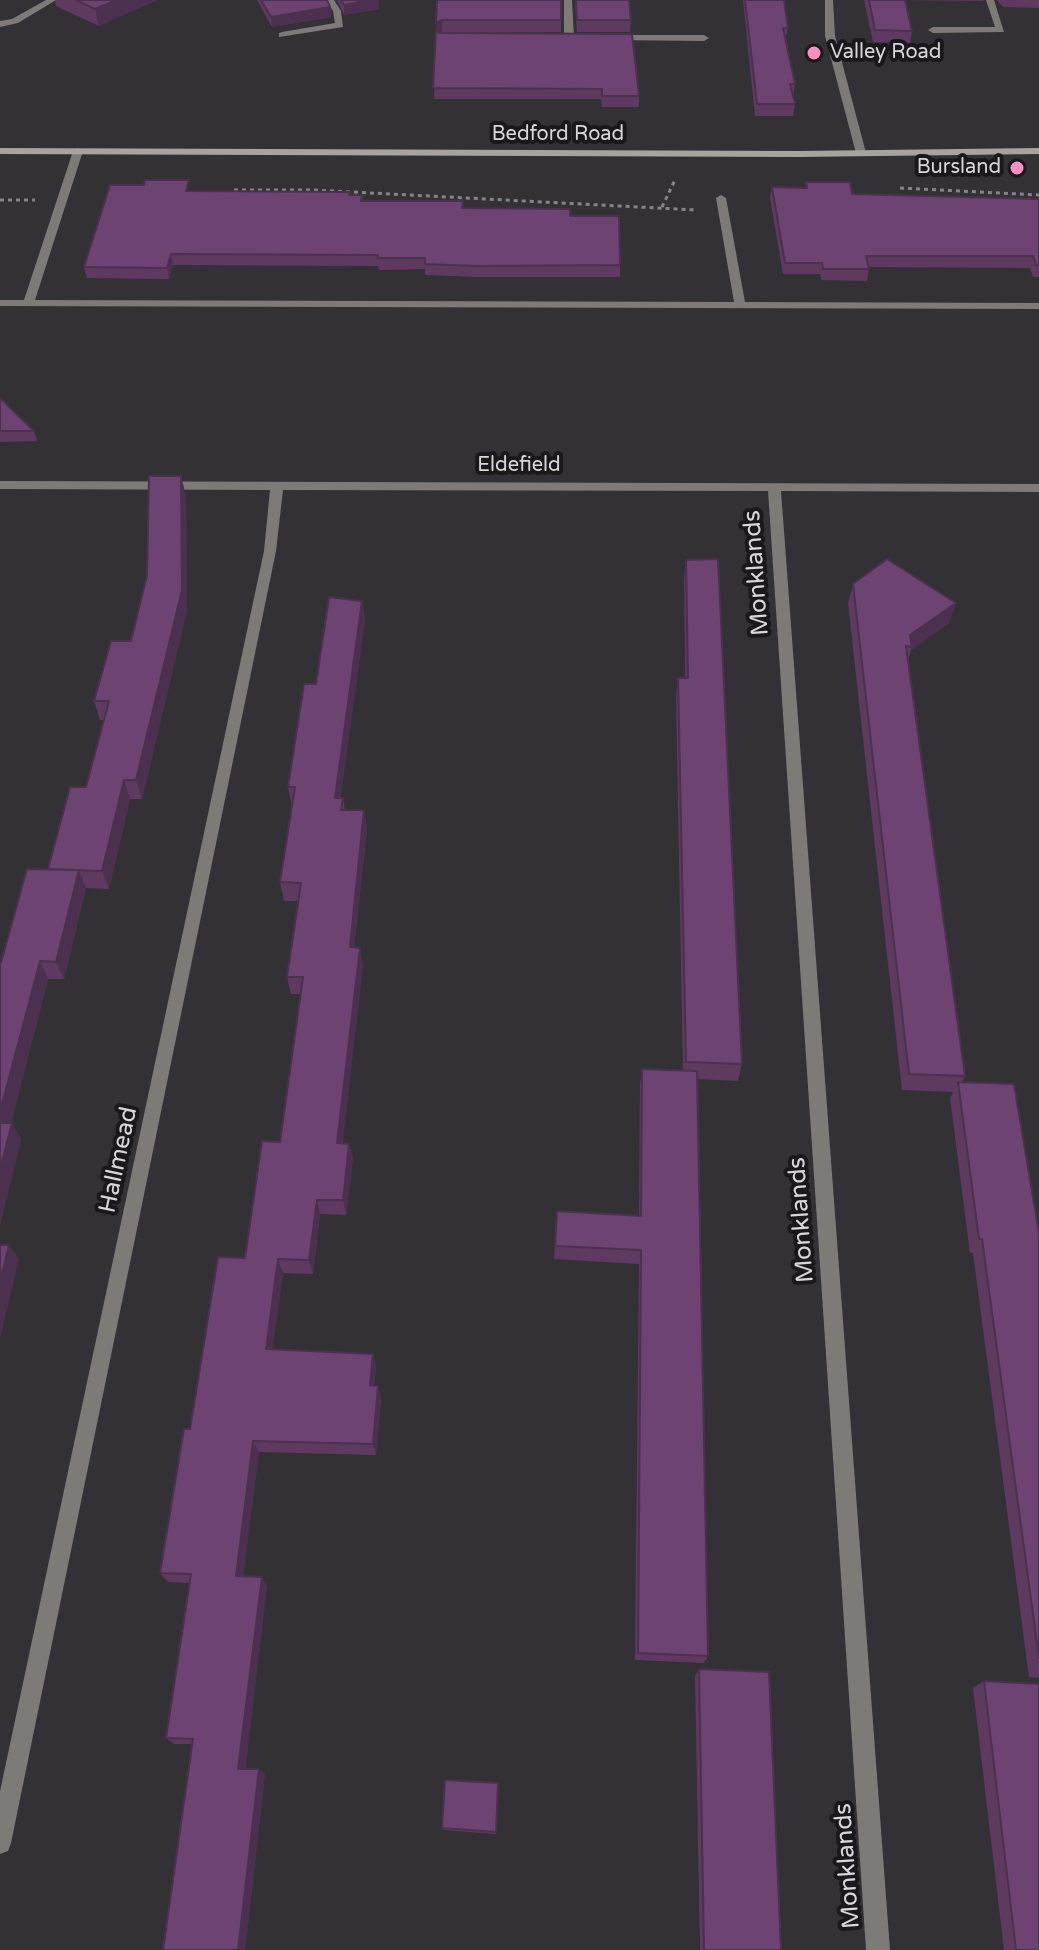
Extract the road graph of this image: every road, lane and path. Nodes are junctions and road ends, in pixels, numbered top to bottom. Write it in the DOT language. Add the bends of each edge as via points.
graph roads {
  1 [pos="52,0"];
  2 [pos="330,0"];
  3 [pos="568,0"];
  4 [pos="829,0"];
  5 [pos="990,0"];
  6 [pos="0,24"];
  7 [pos="933,30"];
  8 [pos="282,35"];
  9 [pos="553,38"];
  10 [pos="569,38"];
  11 [pos="584,38"];
  12 [pos="599,38"];
  13 [pos="704,38"];
  14 [pos="0,151"];
  15 [pos="78,151"];
  16 [pos="1039,151"];
  17 [pos="861,153"];
  18 [pos="679,172"];
  19 [pos="236,180"];
  20 [pos="900,188"];
  21 [pos="1039,195"];
  22 [pos="721,198"];
  23 [pos="662,207"];
  24 [pos="724,212"];
  25 [pos="0,303"];
  26 [pos="28,303"];
  27 [pos="740,304"];
  28 [pos="1039,306"];
  29 [pos="0,485"];
  30 [pos="277,486"];
  31 [pos="774,486"];
  32 [pos="1039,488"];
  33 [pos="0,1843"];
  34 [pos="878,1950"];
  1 -- 6 [label="street"];
  2 -- 8 [label="street" via="340,25"];
  3 -- 10 [label="street"];
  4 -- 17 [label="street" via="830,36"];
  5 -- 7 [label="street" via="1001,30"];
  9 -- 10 [label="street"];
  10 -- 11 [label="street"];
  12 -- 13 [label="street"];
  14 -- 15 [label="street, Bedford Road"];
  15 -- 17 [label="street, Bedford Road"];
  15 -- 26 [label="street"];
  16 -- 17 [label="street, Bedford Road"];
  18 -- 23 [label="path"];
  19 -- 23 [label="path" via="234,190"];
  20 -- 21 [label="path"];
  22 -- 24 [label="street"];
  23 -- 24 [label="path"];
  24 -- 27 [label="street"];
  25 -- 26 [label="street"];
  26 -- 27 [label="street"];
  27 -- 28 [label="street"];
  29 -- 30 [label="street, Eldefield"];
  30 -- 31 [label="street, Eldefield"];
  30 -- 33 [label="street, Hallmead" via="270,551"];
  31 -- 32 [label="street, Eldefield"];
  31 -- 34 [label="street, Monklands"];
}
